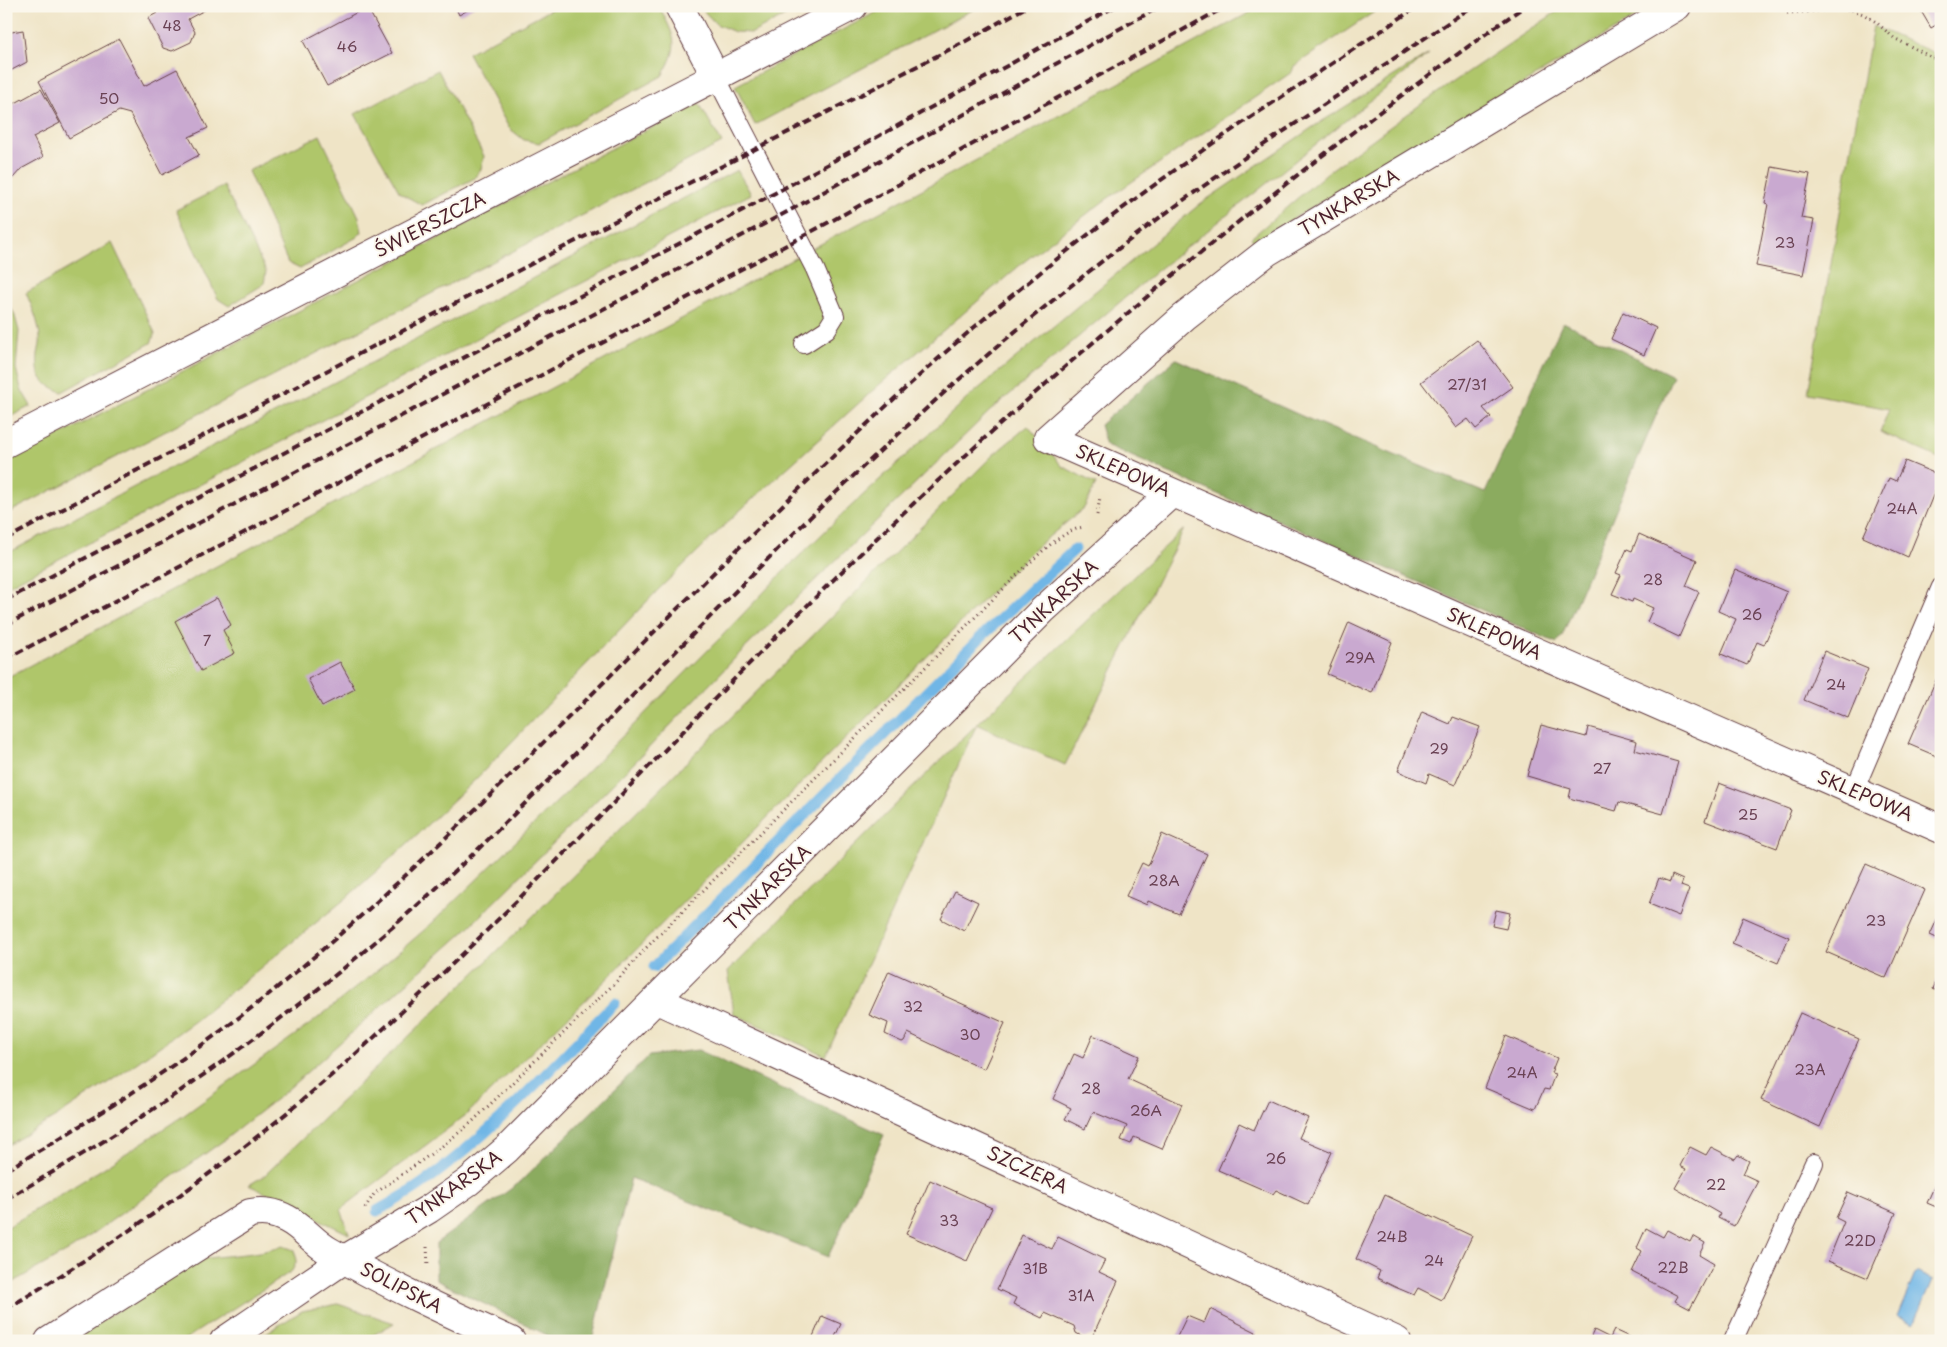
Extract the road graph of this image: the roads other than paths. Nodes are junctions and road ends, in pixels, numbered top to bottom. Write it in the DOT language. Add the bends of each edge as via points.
graph roads {
  1 [pos="679,6"];
  2 [pos="853,6"];
  3 [pos="1677,6"];
  4 [pos="716,77"];
  5 [pos="804,344"];
  6 [pos="1048,438"];
  7 [pos="6,443"];
  8 [pos="1172,493"];
  9 [pos="1941,587"];
  10 [pos="1854,791"];
  11 [pos="1941,829"];
  12 [pos="657,1000"];
  13 [pos="1814,1162"];
  14 [pos="345,1259"];
  15 [pos="49,1341"];
  16 [pos="224,1341"];
  17 [pos="511,1341"];
  18 [pos="1397,1341"];
  19 [pos="1733,1341"];
  1 -- 4 [label="street"];
  2 -- 4 [label="street, ŚWIERSZCZA"];
  3 -- 6 [label="street, TYNKARSKA" via="1267,252 1184,317"];
  4 -- 5 [label="lane" via="815,269 835,316 827,329"];
  4 -- 7 [label="street, ŚWIERSZCZA"];
  6 -- 8 [label="street, SKLEPOWA"];
  8 -- 10 [label="street, SKLEPOWA"];
  8 -- 12 [label="street, TYNKARSKA" via="1043,610"];
  9 -- 10 [label="lane"];
  10 -- 11 [label="street, SKLEPOWA"];
  12 -- 14 [label="street, TYNKARSKA" via="507,1149 468,1182"];
  12 -- 18 [label="street, SZCZERA"];
  13 -- 19 [label="lane"];
  14 -- 15 [label="street, SOLIPSKA" via="328,1251 297,1225 273,1213 250,1213"];
  14 -- 16 [label="street, TYNKARSKA"];
  14 -- 17 [label="street, SOLIPSKA" via="395,1287"];
}
